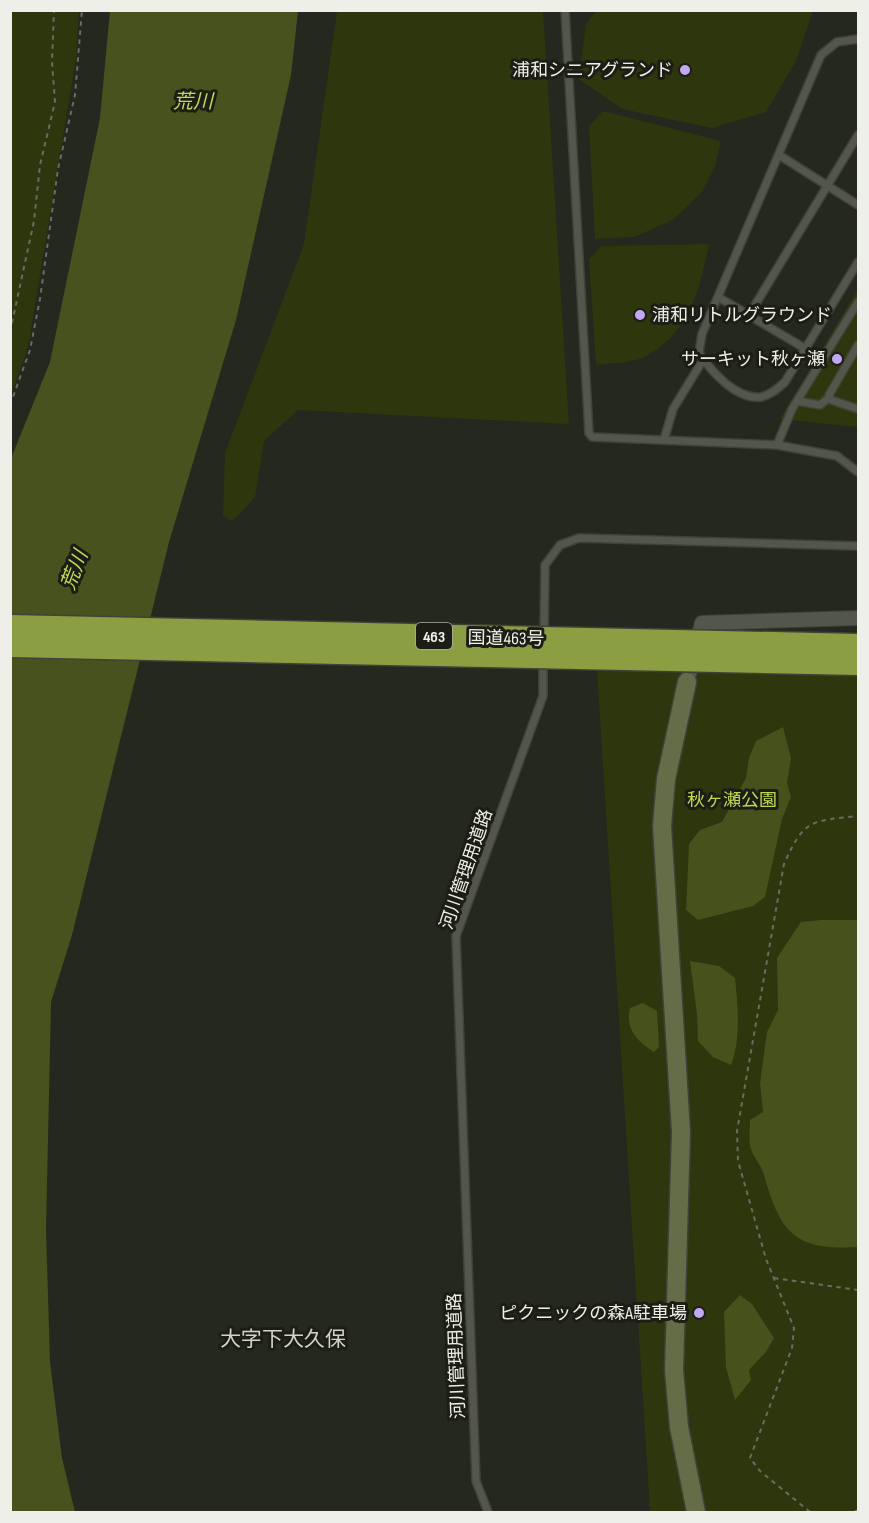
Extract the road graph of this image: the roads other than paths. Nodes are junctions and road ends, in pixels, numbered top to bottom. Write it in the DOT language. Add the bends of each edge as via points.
graph roads {
  1 [pos="565,10"];
  2 [pos="858,39"];
  3 [pos="858,135"];
  4 [pos="779,155"];
  5 [pos="827,186"];
  6 [pos="858,205"];
  7 [pos="858,262"];
  8 [pos="718,297"];
  9 [pos="858,302"];
  10 [pos="749,315"];
  11 [pos="858,345"];
  12 [pos="806,349"];
  13 [pos="855,359"];
  14 [pos="704,360"];
  15 [pos="830,397"];
  16 [pos="797,400"];
  17 [pos="858,410"];
  18 [pos="664,440"];
  19 [pos="777,445"];
  20 [pos="858,472"];
  21 [pos="858,546"];
  22 [pos="858,618"];
  23 [pos="10,627"];
  24 [pos="10,645"];
  25 [pos="858,646"];
  26 [pos="858,663"];
  27 [pos="687,682"];
  28 [pos="488,1512"];
  29 [pos="696,1512"];
  1 -- 18 [label="lane" via="589,433 596,438"];
  2 -- 4 [label="lane" via="837,42 821,55"];
  3 -- 5 [label="lane"];
  4 -- 5 [label="lane"];
  4 -- 8 [label="lane"];
  5 -- 6 [label="lane"];
  5 -- 10 [label="lane"];
  7 -- 12 [label="lane"];
  8 -- 10 [label="lane"];
  8 -- 14 [label="lane" via="702,334 699,353"];
  9 -- 16 [label="lane"];
  10 -- 12 [label="lane"];
  11 -- 13 [label="lane"];
  12 -- 14 [label="lane" via="785,382 760,397 744,394 720,378"];
  13 -- 15 [label="lane"];
  14 -- 18 [label="lane" via="673,409"];
  15 -- 16 [label="lane" via="820,405"];
  15 -- 17 [label="lane"];
  16 -- 19 [label="lane"];
  18 -- 19 [label="lane"];
  19 -- 20 [label="lane" via="837,456"];
  21 -- 28 [label="lane, 河川管理用道路" via="579,538 560,545 545,565 543,696 456,936 476,1481"];
  22 -- 27 [label="street" via="702,623"];
  23 -- 25 [label="highway, 国道463号 / 463, bridge"];
  24 -- 26 [label="highway, 国道463号 / 463, bridge"];
  27 -- 29 [label="street" via="666,779 662,826 681,1132 674,1370 679,1427"];
}
